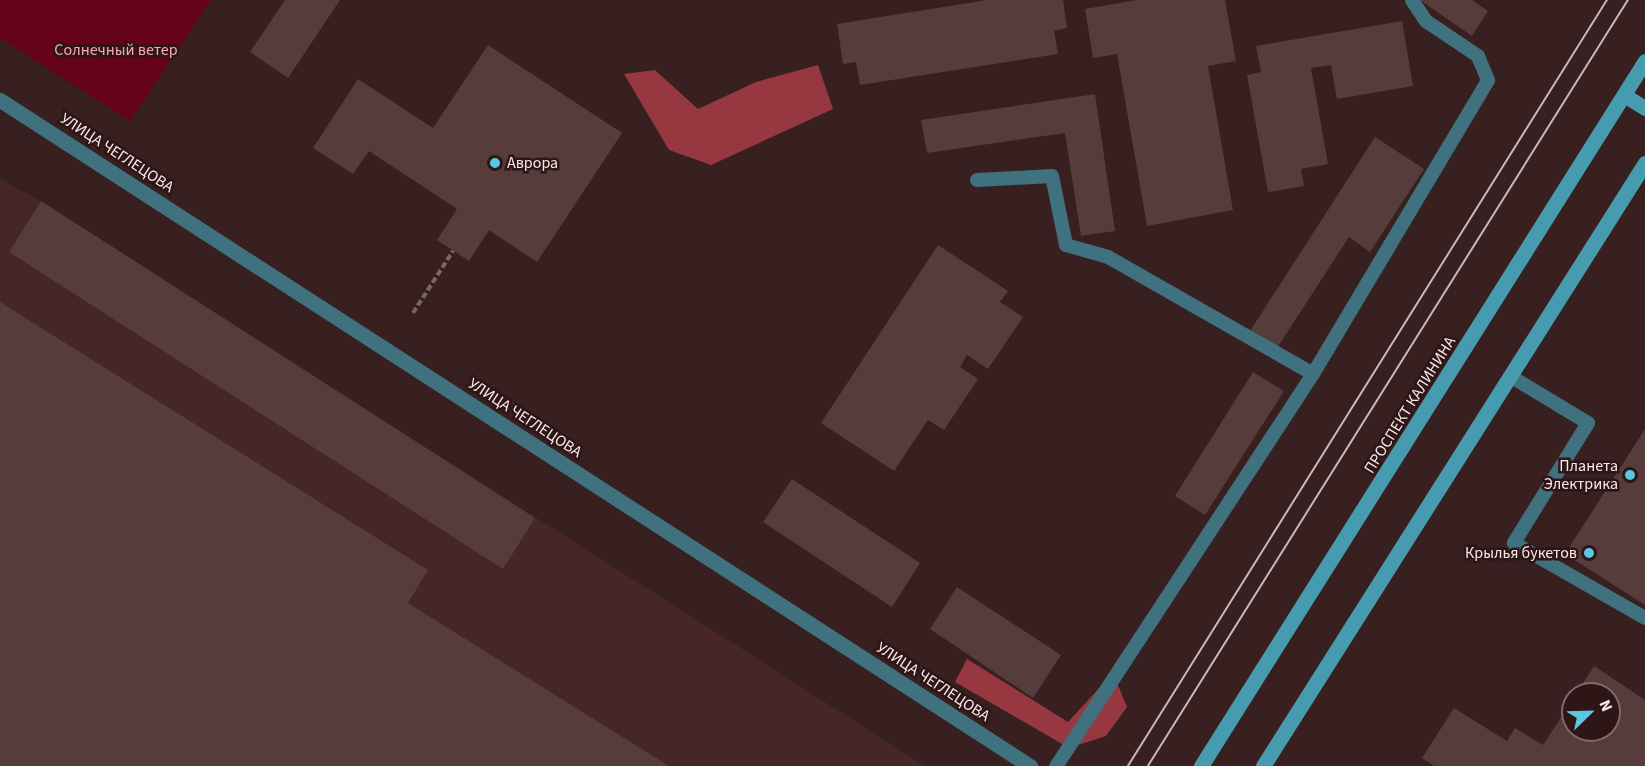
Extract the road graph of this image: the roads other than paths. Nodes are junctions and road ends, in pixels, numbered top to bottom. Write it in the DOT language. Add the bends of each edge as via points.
graph roads {
  1 [pos="1412,0"];
  2 [pos="1645,61"];
  3 [pos="1624,95"];
  4 [pos="0,100"];
  5 [pos="1645,108"];
  6 [pos="1645,163"];
  7 [pos="977,180"];
  8 [pos="1313,374"];
  9 [pos="1510,376"];
  10 [pos="1645,618"];
  11 [pos="1030,766"];
  12 [pos="1056,766"];
  13 [pos="1201,766"];
  14 [pos="1263,766"];
  1 -- 8 [label="lane" via="1426,21 1478,56 1488,80"];
  2 -- 3 [label="main road, ПРОСПЕКТ КАЛИНИНА"];
  3 -- 5 [label="main road"];
  3 -- 13 [label="main road, ПРОСПЕКТ КАЛИНИНА"];
  4 -- 11 [label="street, УЛИЦА ЧЕГЛЕЦОВА"];
  6 -- 9 [label="main road"];
  7 -- 8 [label="lane" via="1052,176 1066,245 1108,257"];
  8 -- 12 [label="lane"];
  9 -- 10 [label="lane" via="1588,423 1515,543"];
  9 -- 14 [label="main road"];
}
